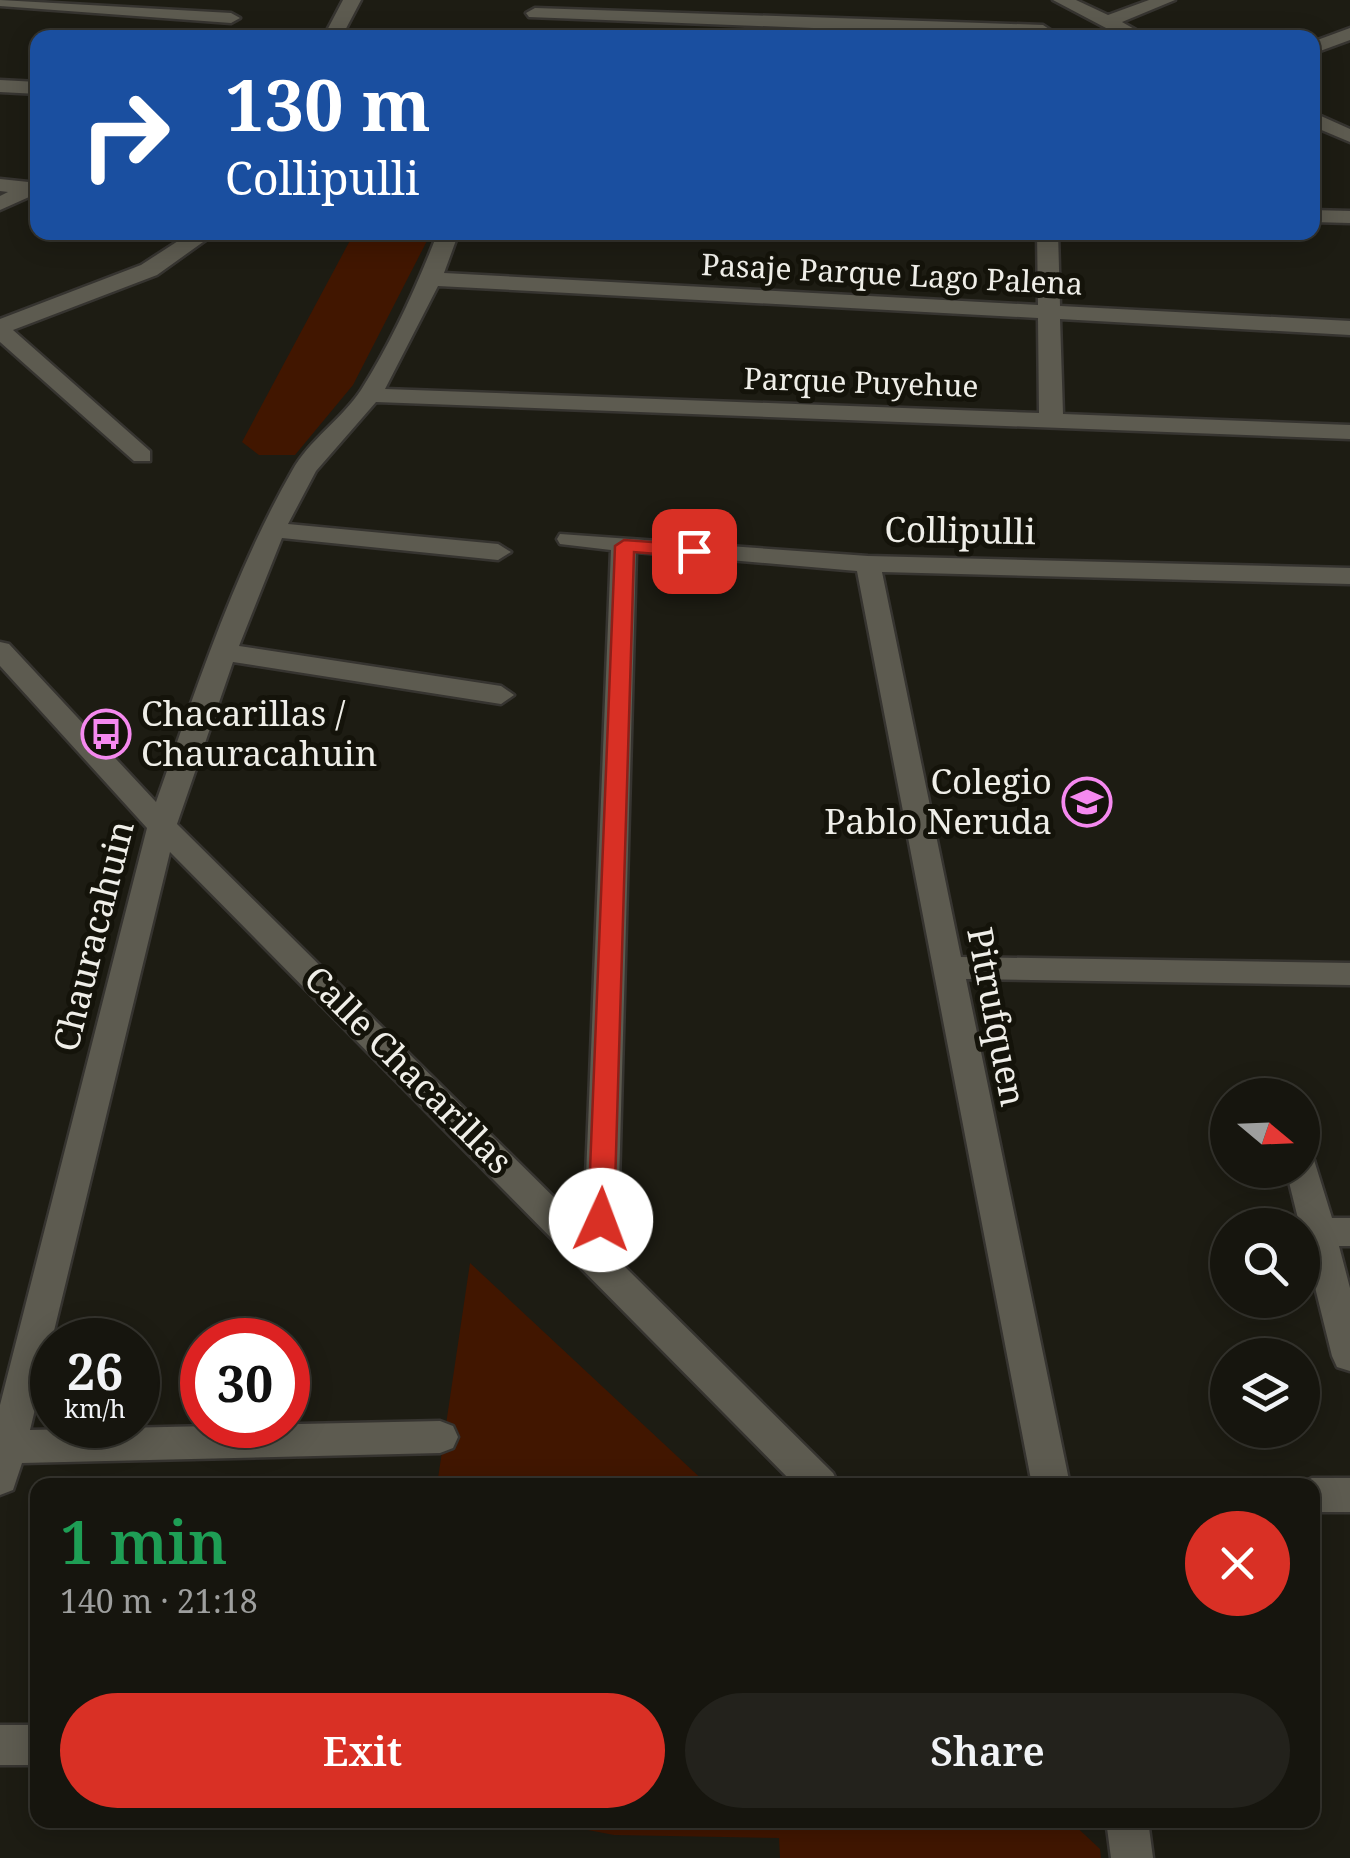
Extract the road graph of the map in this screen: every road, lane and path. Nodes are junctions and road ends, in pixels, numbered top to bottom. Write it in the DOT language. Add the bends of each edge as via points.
graph roads {
  1 [pos="0,0"];
  2 [pos="352,0"];
  3 [pos="1062,0"];
  4 [pos="1166,0"];
  5 [pos="159,6"];
  6 [pos="538,7"];
  7 [pos="1080,9"];
  8 [pos="231,18"];
  9 [pos="1108,22"];
  10 [pos="336,30"];
  11 [pos="968,30"];
  12 [pos="1047,30"];
  13 [pos="1125,30"];
  14 [pos="1350,34"];
  15 [pos="1320,46"];
  16 [pos="0,86"];
  17 [pos="30,88"];
  18 [pos="1320,122"];
  19 [pos="1320,131"];
  20 [pos="1345,134"];
  21 [pos="30,184"];
  22 [pos="0,185"];
  23 [pos="30,186"];
  24 [pos="0,204"];
  25 [pos="1320,216"];
  26 [pos="1350,218"];
  27 [pos="195,240"];
  28 [pos="446,240"];
  29 [pos="1047,240"];
  30 [pos="431,279"];
  31 [pos="1049,315"];
  32 [pos="0,328"];
  33 [pos="1350,328"];
  34 [pos="370,395"];
  35 [pos="1051,420"];
  36 [pos="1350,432"];
  37 [pos="142,456"];
  38 [pos="273,530"];
  39 [pos="569,540"];
  40 [pos="624,546"];
  41 [pos="498,552"];
  42 [pos="868,564"];
  43 [pos="1350,576"];
  44 [pos="0,650"];
  45 [pos="223,652"];
  46 [pos="501,695"];
  47 [pos="162,826"];
  48 [pos="948,968"];
  49 [pos="1350,974"];
  50 [pos="1320,1232"];
  51 [pos="1350,1232"];
  52 [pos="1320,1250"];
  53 [pos="600,1260"];
  54 [pos="1350,1356"];
  55 [pos="440,1436"];
  56 [pos="6,1438"];
  57 [pos="813,1478"];
  58 [pos="1050,1478"];
  59 [pos="1320,1495"];
  60 [pos="1350,1496"];
  61 [pos="0,1745"];
  62 [pos="30,1745"];
  63 [pos="1128,1828"];
  64 [pos="1132,1858"];
  1 -- 5 [label="street"];
  2 -- 10 [label="street"];
  3 -- 7 [label="street"];
  4 -- 9 [label="street"];
  5 -- 8 [label="street"];
  6 -- 11 [label="street"];
  7 -- 9 [label="street"];
  7 -- 12 [label="street"];
  9 -- 13 [label="street"];
  14 -- 15 [label="street"];
  16 -- 17 [label="street"];
  18 -- 20 [label="street"];
  19 -- 20 [label="street"];
  21 -- 22 [label="street"];
  23 -- 24 [label="street"];
  25 -- 26 [label="street"];
  27 -- 32 [label="street" via="149,270"];
  28 -- 30 [label="street, Chauracahuin"];
  29 -- 31 [label="street"];
  30 -- 31 [label="street, Pasaje Parque Lago Palena"];
  30 -- 34 [label="street, Chauracahuin"];
  31 -- 33 [label="street, Pasaje Parque Lago Palena"];
  31 -- 35 [label="street"];
  32 -- 37 [label="street"];
  34 -- 35 [label="street, Parque Puyehue"];
  34 -- 38 [label="street, Chauracahuin" via="305,468"];
  35 -- 36 [label="street, Parque Puyehue"];
  38 -- 41 [label="street"];
  38 -- 45 [label="street, Chauracahuin"];
  39 -- 40 [label="street, Collipulli"];
  40 -- 42 [label="street, Collipulli"];
  40 -- 53 [label="street"];
  42 -- 43 [label="street, Collipulli"];
  42 -- 48 [label="street, Pitrufquen"];
  44 -- 47 [label="street, Calle Chacarillas"];
  45 -- 46 [label="street"];
  45 -- 47 [label="street, Chauracahuin"];
  47 -- 53 [label="street, Calle Chacarillas"];
  47 -- 56 [label="street, Chauracahuin"];
  48 -- 49 [label="street"];
  48 -- 58 [label="street, Pitrufquen"];
  50 -- 51 [label="street"];
  52 -- 54 [label="street"];
  53 -- 57 [label="street, Calle Chacarillas"];
  55 -- 56 [label="street"];
  59 -- 60 [label="street"];
  61 -- 62 [label="street"];
  63 -- 64 [label="street"];
}
